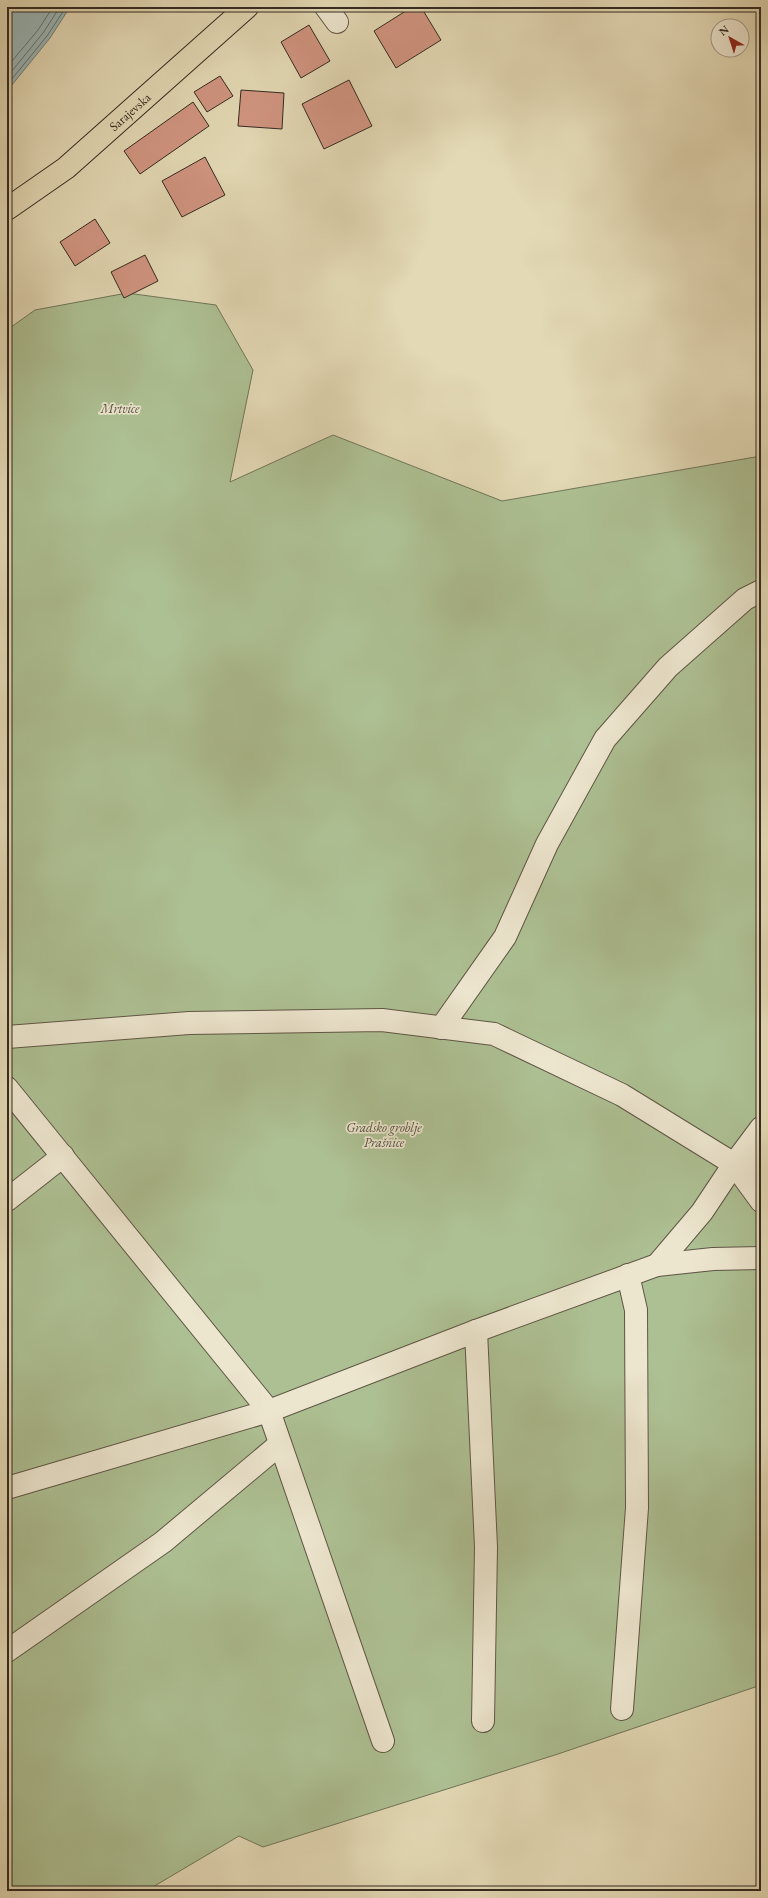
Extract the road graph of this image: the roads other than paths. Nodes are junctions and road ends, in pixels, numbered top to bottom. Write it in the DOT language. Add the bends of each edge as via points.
graph roads {
  1 [pos="248,7"];
  2 [pos="7,209"];
  3 [pos="761,591"];
  4 [pos="441,1028"];
  5 [pos="7,1038"];
  6 [pos="7,1088"];
  7 [pos="761,1128"];
  8 [pos="63,1156"];
  9 [pos="734,1164"];
  10 [pos="761,1164"];
  11 [pos="7,1200"];
  12 [pos="761,1201"];
  13 [pos="761,1258"];
  14 [pos="657,1265"];
  15 [pos="628,1275"];
  16 [pos="476,1331"];
  17 [pos="269,1411"];
  18 [pos="280,1444"];
  19 [pos="7,1488"];
  20 [pos="9,1644"];
  21 [pos="622,1709"];
  22 [pos="484,1721"];
  23 [pos="383,1741"];
  1 -- 2 [label="main road, Sarajevska" via="66,168"];
  3 -- 4 [label="street" via="745,599 668,667 605,739 547,844 505,937"];
  4 -- 5 [label="street" via="382,1020 189,1023"];
  4 -- 9 [label="street" via="494,1034 622,1094"];
  6 -- 8 [label="street"];
  7 -- 9 [label="street"];
  8 -- 11 [label="street"];
  8 -- 17 [label="street"];
  9 -- 10 [label="street"];
  9 -- 12 [label="street"];
  9 -- 14 [label="street" via="702,1212"];
  13 -- 14 [label="street" via="713,1259"];
  14 -- 15 [label="street"];
  15 -- 16 [label="street"];
  15 -- 21 [label="street" via="636,1310 637,1508"];
  16 -- 17 [label="street"];
  16 -- 22 [label="street" via="486,1547"];
  17 -- 18 [label="street"];
  17 -- 19 [label="street"];
  18 -- 20 [label="street" via="163,1542"];
  18 -- 23 [label="street"];
}
